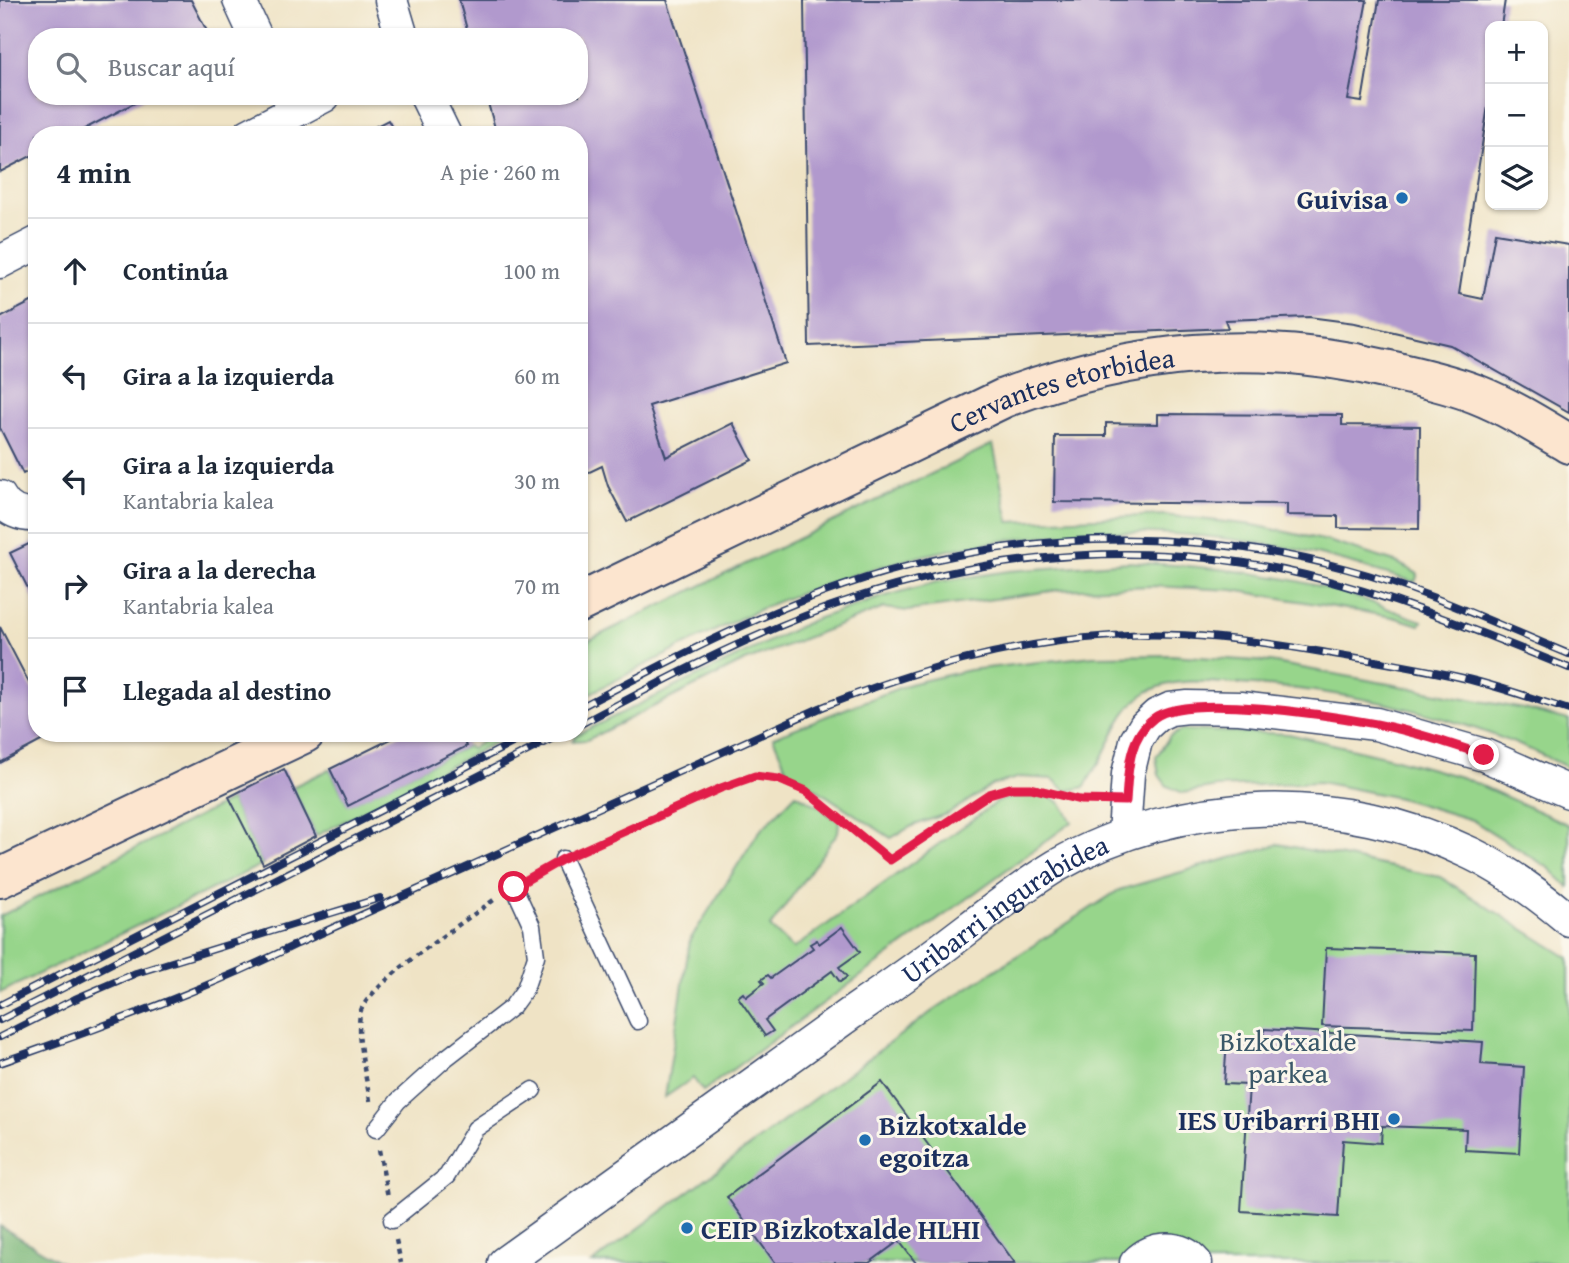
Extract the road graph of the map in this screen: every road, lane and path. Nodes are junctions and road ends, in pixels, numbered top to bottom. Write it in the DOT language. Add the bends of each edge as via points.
graph roads {
  1 [pos="239,0"];
  2 [pos="391,0"];
  3 [pos="252,28"];
  4 [pos="399,28"];
  5 [pos="288,105"];
  6 [pos="430,105"];
  7 [pos="261,126"];
  8 [pos="441,126"];
  9 [pos="28,248"];
  10 [pos="0,262"];
  11 [pos="1569,444"];
  12 [pos="0,496"];
  13 [pos="28,514"];
  14 [pos="588,599"];
  15 [pos="286,742"];
  16 [pos="1569,792"];
  17 [pos="1126,801"];
  18 [pos="1124,834"];
  19 [pos="563,859"];
  20 [pos="0,878"];
  21 [pos="514,887"];
  22 [pos="1569,920"];
  23 [pos="638,1021"];
  24 [pos="533,1090"];
  25 [pos="376,1129"];
  26 [pos="392,1220"];
  27 [pos="401,1263"];
  28 [pos="504,1263"];
  29 [pos="1136,1263"];
  30 [pos="1196,1263"];
  1 -- 3 [label="street"];
  2 -- 4 [label="street"];
  5 -- 7 [label="street"];
  6 -- 8 [label="street"];
  9 -- 10 [label="street"];
  11 -- 14 [label="street, Cervantes etorbidea" via="1478,395 1443,382 1350,361 1266,352 1211,351 1162,357 1054,380 1004,398"];
  12 -- 13 [label="street" via="15,512"];
  15 -- 20 [label="street"];
  16 -- 17 [label="street" via="1484,755 1376,724 1206,706 1170,709 1144,726 1133,748"];
  17 -- 18 [label="street"];
  17 -- 19 [label="path" via="1080,800 1031,788 1010,788 989,794 890,860 806,791 778,779 755,776"];
  18 -- 22 [label="street, Uribarri ingurabidea" via="1233,811 1279,809 1375,819 1472,855 1519,881"];
  18 -- 28 [label="street, Uribarri ingurabidea" via="1023,888"];
  19 -- 23 [label="lane"];
  21 -- 25 [label="lane" via="532,926 536,956 525,989 512,1007 398,1101"];
  21 -- 25 [label="path" via="394,973 360,1011 360,1041"];
  24 -- 26 [label="lane" via="475,1129 447,1175"];
  25 -- 26 [label="path"];
  26 -- 27 [label="path"];
  29 -- 30 [label="street" via="1154,1250 1167,1248"];
}
